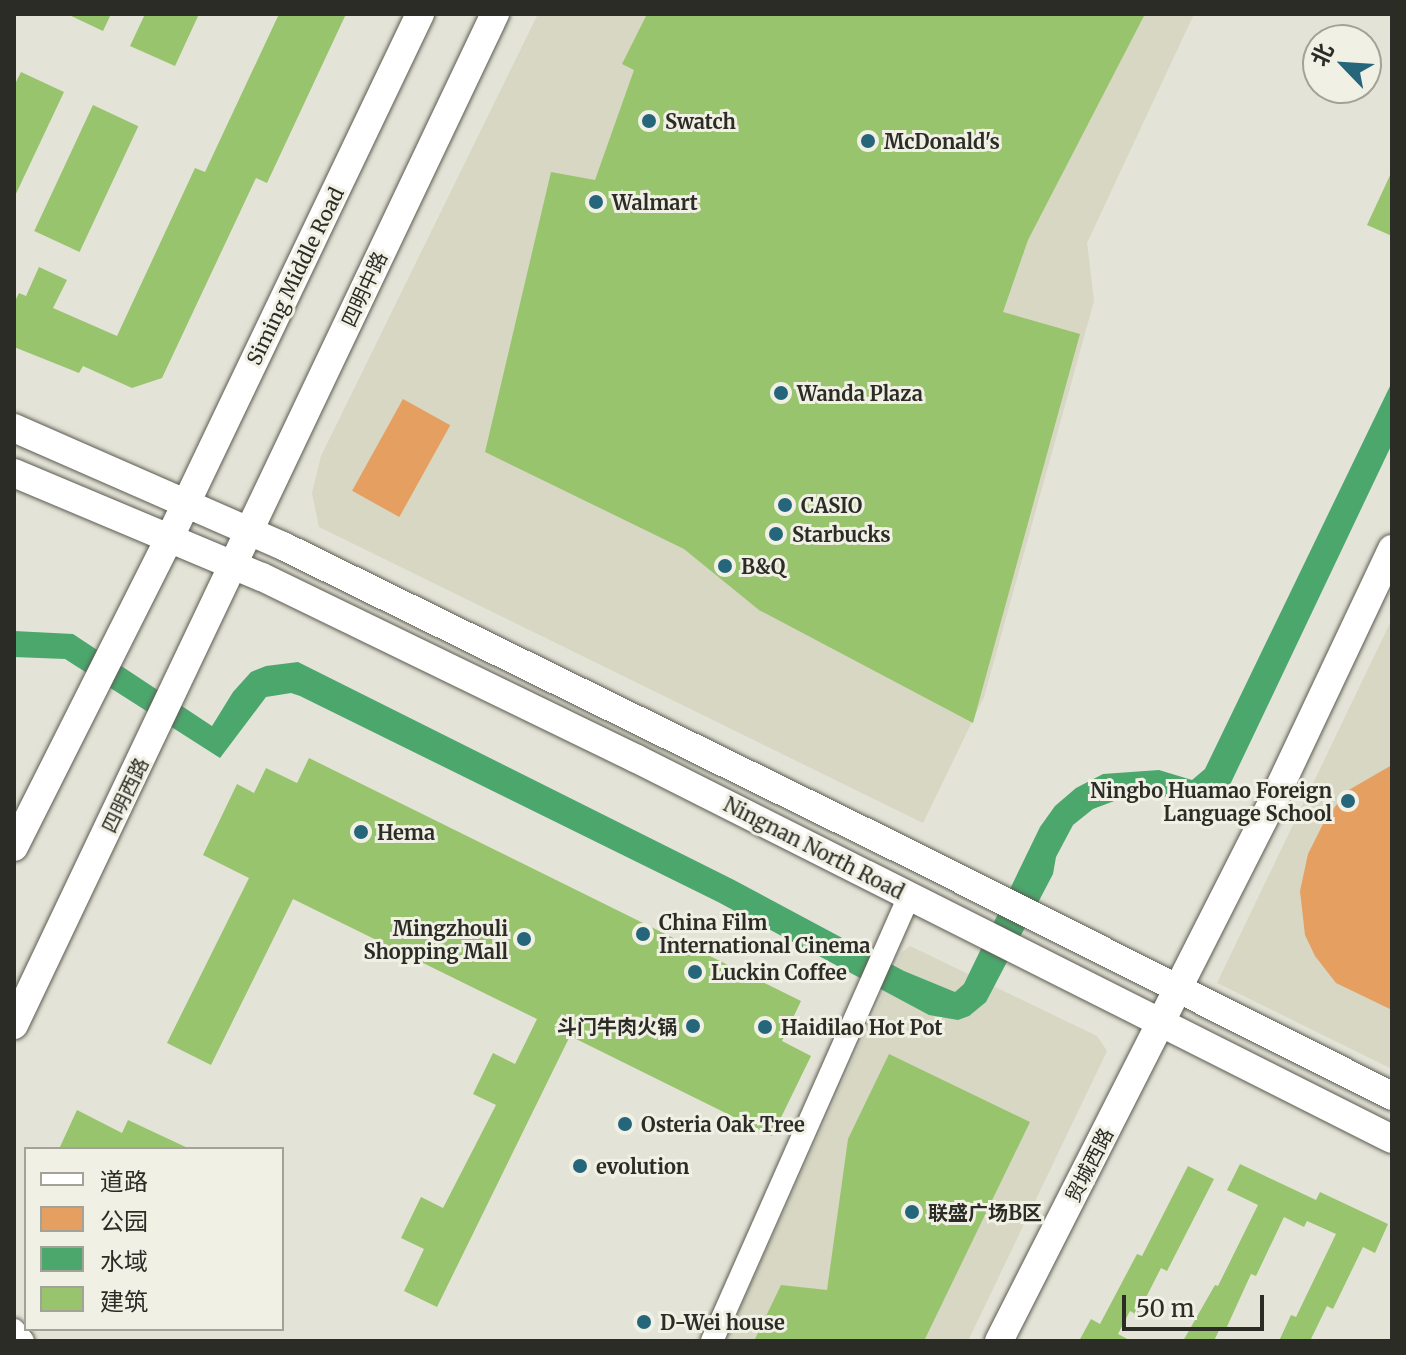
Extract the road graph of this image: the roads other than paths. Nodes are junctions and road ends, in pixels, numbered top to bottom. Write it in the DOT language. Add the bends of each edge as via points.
graph roads {
  1 [pos="420,14"];
  2 [pos="495,14"];
  3 [pos="14,428"];
  4 [pos="14,473"];
  5 [pos="187,501"];
  6 [pos="249,530"];
  7 [pos="170,537"];
  8 [pos="1392,549"];
  9 [pos="233,565"];
  10 [pos="14,847"];
  11 [pos="910,895"];
  12 [pos="1178,989"];
  13 [pos="1160,1024"];
  14 [pos="14,1025"];
  15 [pos="1392,1096"];
  16 [pos="1392,1139"];
  17 [pos="14,1330"];
  18 [pos="23,1341"];
  19 [pos="712,1341"];
  20 [pos="999,1341"];
  1 -- 5 [label="main road, Siming Middle Road"];
  2 -- 6 [label="main road, 四明中路"];
  3 -- 5 [label="main road"];
  4 -- 7 [label="main road, Ningnan North Road"];
  5 -- 6 [label="main road, Ningnan North Road"];
  5 -- 7 [label="main road, Siming Middle Road"];
  6 -- 9 [label="main road, 四明中路"];
  6 -- 12 [label="main road, Ningnan North Road"];
  7 -- 9 [label="main road, Ningnan North Road"];
  7 -- 10 [label="main road"];
  8 -- 12 [label="main road, 贸城西路"];
  9 -- 11 [label="main road, Ningnan North Road"];
  9 -- 14 [label="main road, 四明西路"];
  11 -- 13 [label="main road, Ningnan North Road"];
  11 -- 19 [label="street"];
  12 -- 13 [label="main road, 贸城西路"];
  12 -- 15 [label="main road, Ningnan North Road"];
  13 -- 16 [label="main road, Ningnan North Road"];
  13 -- 20 [label="main road, 贸城西路"];
  17 -- 18 [label="street"];
}
